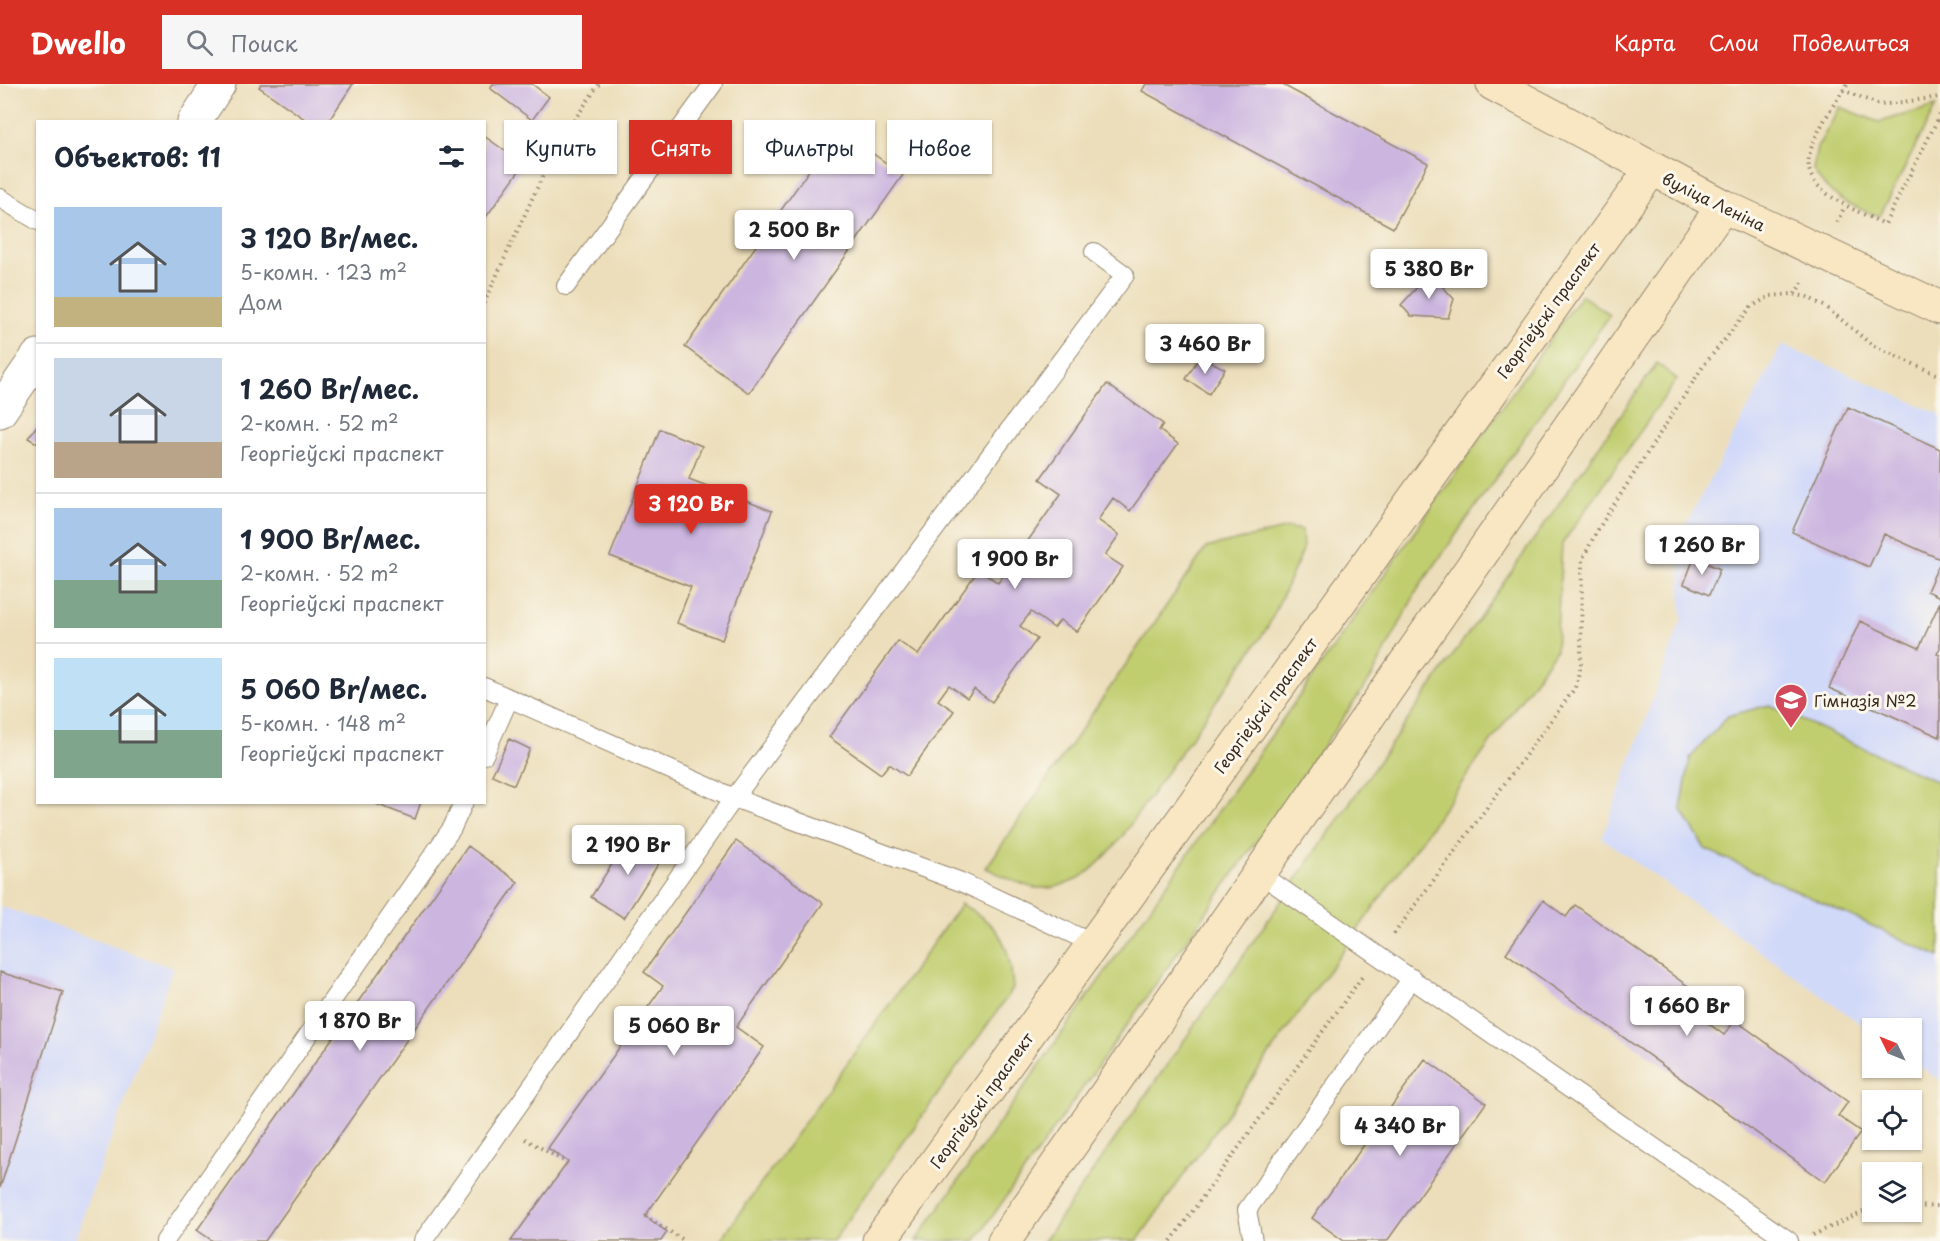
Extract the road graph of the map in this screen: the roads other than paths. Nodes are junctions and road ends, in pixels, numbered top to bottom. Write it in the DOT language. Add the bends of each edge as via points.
graph roads {
  1 [pos="219,84"];
  2 [pos="713,84"];
  3 [pos="1493,84"];
  4 [pos="195,120"];
  5 [pos="1651,170"];
  6 [pos="0,198"];
  7 [pos="1723,206"];
  8 [pos="36,220"];
  9 [pos="1094,252"];
  10 [pos="566,286"];
  11 [pos="1940,308"];
  12 [pos="36,359"];
  13 [pos="0,411"];
  14 [pos="486,688"];
  15 [pos="509,699"];
  16 [pos="486,751"];
  17 [pos="734,798"];
  18 [pos="463,804"];
  19 [pos="1259,873"];
  20 [pos="1094,944"];
  21 [pos="1412,978"];
  22 [pos="165,1241"];
  23 [pos="423,1241"];
  24 [pos="879,1241"];
  25 [pos="1004,1241"];
  26 [pos="1252,1241"];
  27 [pos="1789,1241"];
  1 -- 4 [label="street"];
  2 -- 10 [label="lane"];
  3 -- 5 [label="main road, вуліца Леніна"];
  5 -- 7 [label="main road, вуліца Леніна"];
  5 -- 20 [label="main road, Георгіеўскі праспект"];
  6 -- 8 [label="lane"];
  7 -- 11 [label="main road, вуліца Леніна"];
  7 -- 19 [label="main road"];
  9 -- 17 [label="lane" via="1125,275"];
  12 -- 13 [label="street"];
  14 -- 15 [label="lane"];
  15 -- 16 [label="lane"];
  15 -- 17 [label="lane"];
  17 -- 20 [label="lane" via="962,882"];
  17 -- 23 [label="lane"];
  18 -- 22 [label="lane" via="452,828"];
  19 -- 21 [label="lane"];
  19 -- 25 [label="main road"];
  20 -- 24 [label="main road, Георгіеўскі праспект"];
  21 -- 26 [label="lane" via="1247,1210"];
  21 -- 27 [label="lane"];
}
